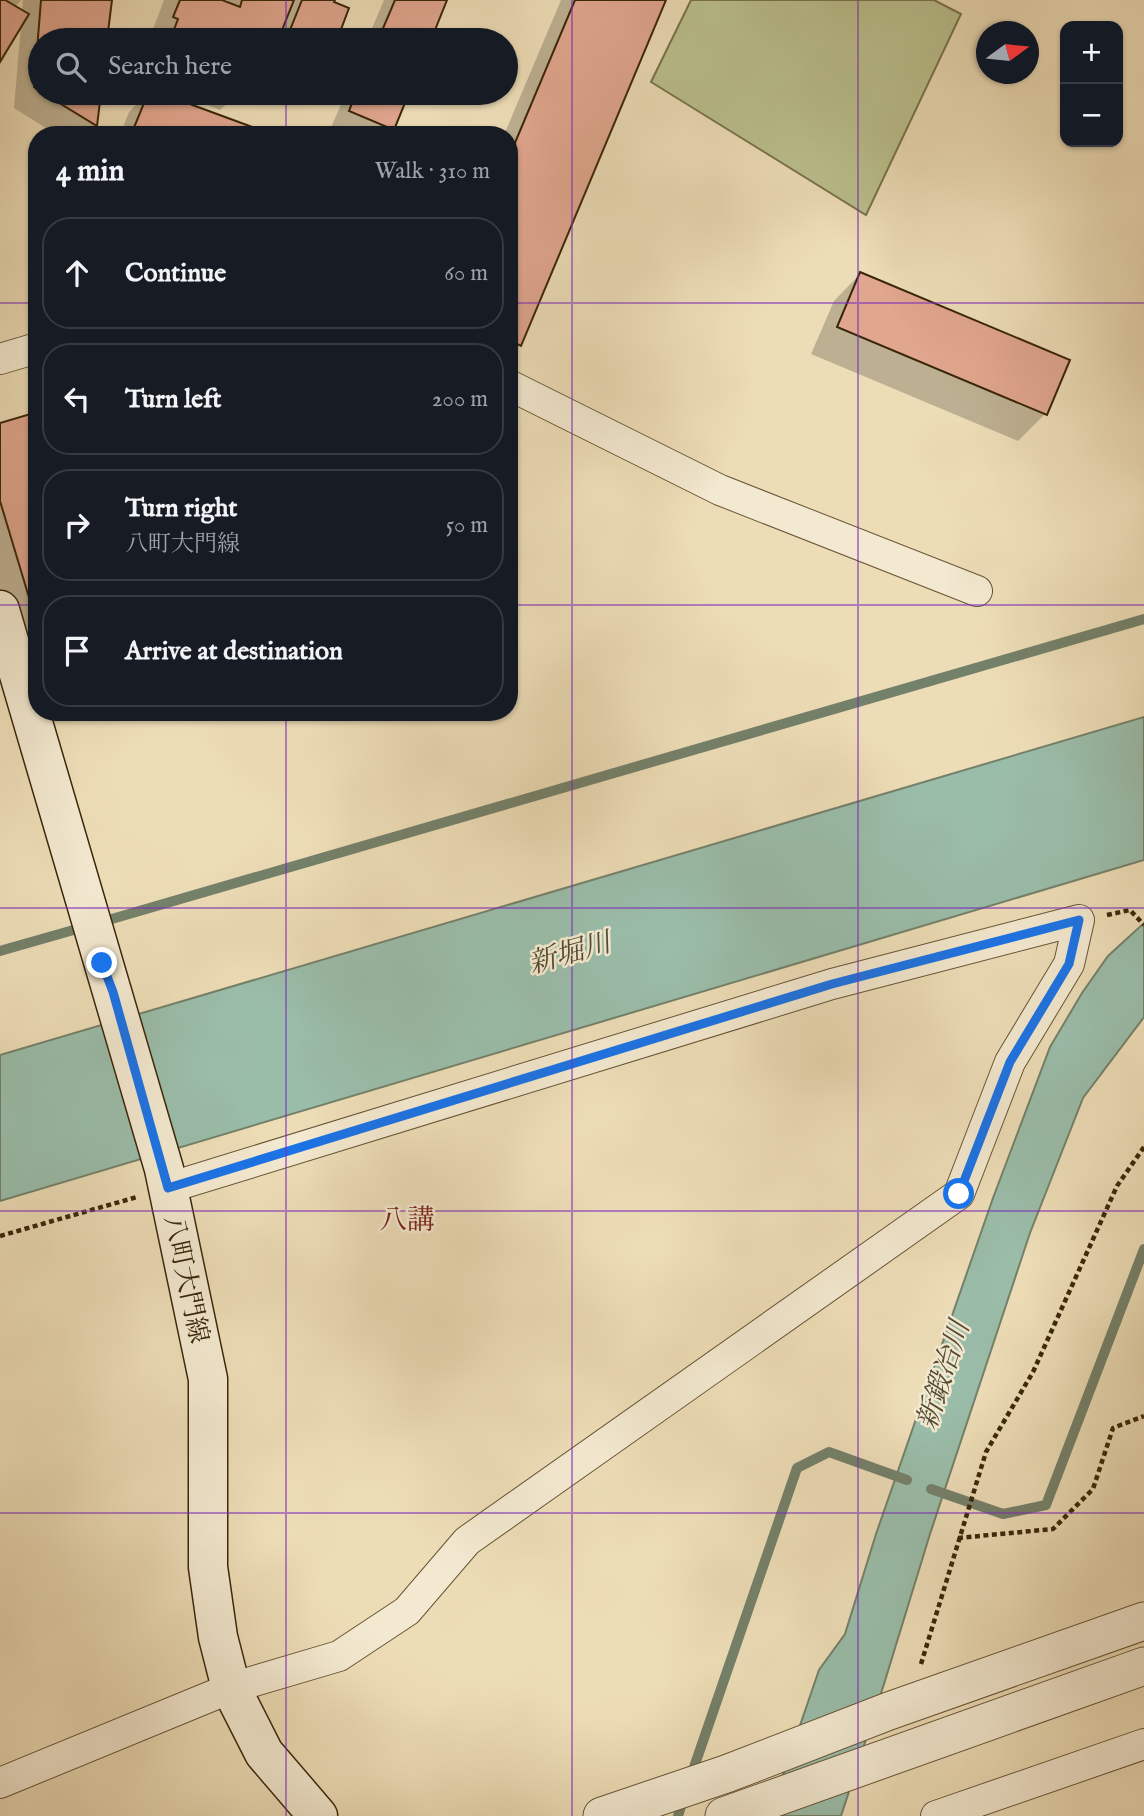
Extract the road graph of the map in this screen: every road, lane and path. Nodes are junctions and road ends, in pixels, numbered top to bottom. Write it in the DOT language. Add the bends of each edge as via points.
graph roads {
  1 [pos="28,351"];
  2 [pos="0,359"];
  3 [pos="518,389"];
  4 [pos="977,591"];
  5 [pos="0,610"];
  6 [pos="28,705"];
  7 [pos="33,721"];
  8 [pos="1079,920"];
  9 [pos="1144,925"];
  10 [pos="1144,1147"];
  11 [pos="166,1179"];
  12 [pos="0,1236"];
  13 [pos="1144,1416"];
  14 [pos="958,1538"];
  15 [pos="1144,1621"];
  16 [pos="1144,1666"];
  17 [pos="231,1688"];
  18 [pos="926,1699"];
  19 [pos="1144,1744"];
  20 [pos="749,1765"];
  21 [pos="0,1783"];
  22 [pos="737,1812"];
  23 [pos="318,1816"];
  24 [pos="602,1816"];
  25 [pos="936,1816"];
  1 -- 2 [label="street"];
  3 -- 4 [label="street" via="720,490"];
  5 -- 6 [label="main road, 八町大門線"];
  7 -- 11 [label="main road, 八町大門線"];
  8 -- 9 [label="path" via="1130,910"];
  8 -- 11 [label="street" via="832,984"];
  8 -- 17 [label="street" via="1069,964 1010,1062 959,1194 467,1541 407,1611 339,1656"];
  10 -- 14 [label="path" via="1117,1186 1033,1372 986,1452"];
  11 -- 12 [label="path"];
  11 -- 17 [label="main road, 八町大門線" via="208,1379 208,1567"];
  13 -- 14 [label="path" via="1113,1428 1093,1489 1054,1529"];
  14 -- 18 [label="path" via="919,1671"];
  15 -- 18 [label="street"];
  16 -- 22 [label="street"];
  17 -- 21 [label="street"];
  17 -- 23 [label="main road, 八町大門線" via="264,1753"];
  18 -- 20 [label="street"];
  19 -- 25 [label="street"];
  20 -- 22 [label="street"];
  20 -- 24 [label="street"];
}
